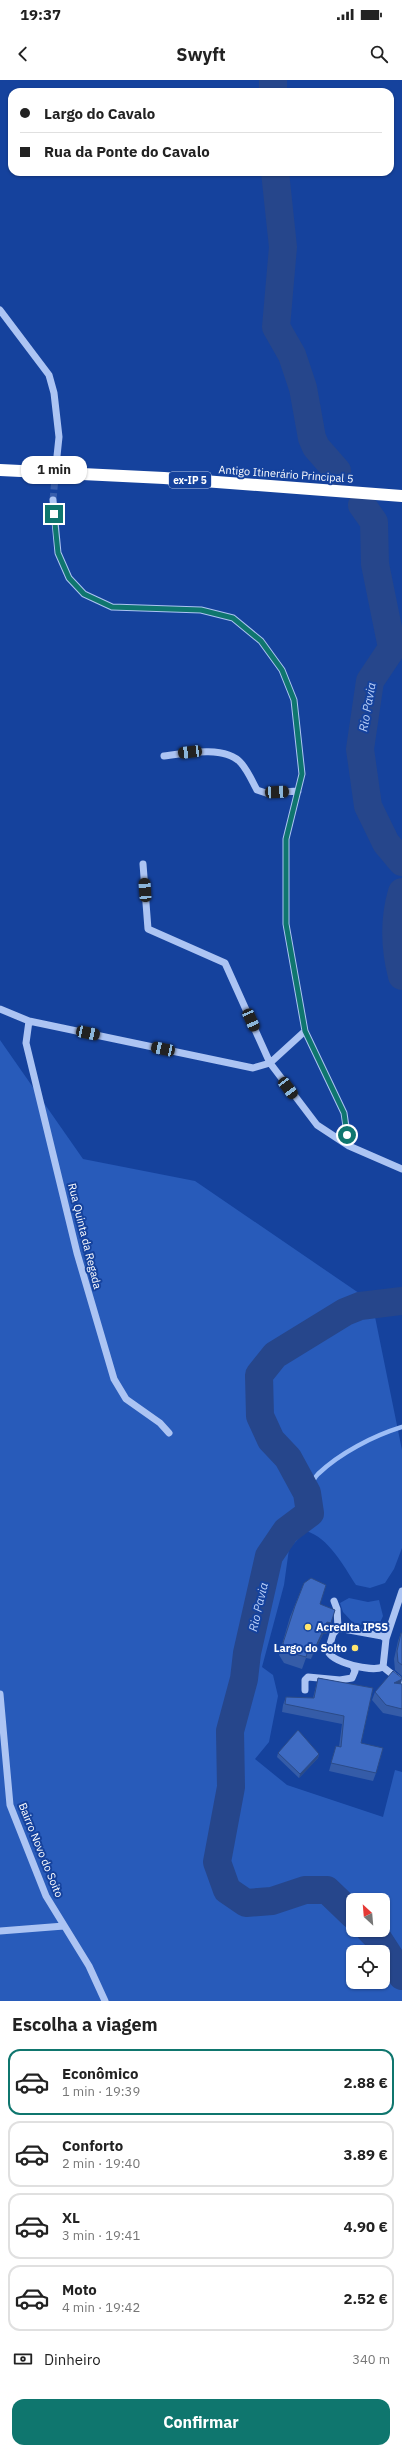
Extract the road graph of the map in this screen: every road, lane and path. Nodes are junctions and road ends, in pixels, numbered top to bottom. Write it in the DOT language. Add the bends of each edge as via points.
graph roads {
  1 [pos="0,310"];
  2 [pos="57,456"];
  3 [pos="0,470"];
  4 [pos="402,495"];
  5 [pos="53,500"];
  6 [pos="164,756"];
  7 [pos="298,791"];
  8 [pos="143,864"];
  9 [pos="0,1009"];
  10 [pos="29,1021"];
  11 [pos="305,1031"];
  12 [pos="270,1063"];
  13 [pos="349,1146"];
  14 [pos="402,1168"];
  15 [pos="169,1433"];
  16 [pos="402,1591"];
  17 [pos="334,1601"];
  18 [pos="338,1628"];
  19 [pos="386,1639"];
  20 [pos="354,1666"];
  21 [pos="383,1667"];
  22 [pos="402,1682"];
  23 [pos="305,1690"];
  24 [pos="0,1694"];
  25 [pos="64,1926"];
  26 [pos="0,1931"];
  27 [pos="105,2001"];
  1 -- 2 [label="street" via="49,375 54,393 58,430"];
  3 -- 4 [label="highway, Antigo Itinerário Principal 5 / ex-IP 5" via="164,478"];
  5 -- 7 [label="street" via="58,553 69,578 84,594 112,607 201,610 233,618 261,641 282,670 294,700 302,774"];
  6 -- 7 [label="street" via="203,751 230,755 241,762 257,790 266,793"];
  7 -- 11 [label="street" via="286,839 286,924"];
  8 -- 12 [label="street" via="148,929 225,963"];
  9 -- 10 [label="street"];
  10 -- 12 [label="street" via="253,1068"];
  10 -- 15 [label="street, Rua Quinta da Regada" via="26,1043 77,1253 114,1379 126,1400 160,1423"];
  11 -- 12 [label="street"];
  11 -- 13 [label="street" via="344,1113"];
  12 -- 13 [label="street" via="317,1125"];
  13 -- 14 [label="street"];
  16 -- 19 [label="street"];
  17 -- 18 [label="street"];
  18 -- 19 [label="street" via="382,1636"];
  18 -- 20 [label="street" via="333,1634 329,1655"];
  19 -- 21 [label="street"];
  20 -- 21 [label="street" via="376,1669"];
  20 -- 23 [label="street" via="352,1678 340,1680 308,1677 305,1680"];
  21 -- 22 [label="street"];
  24 -- 25 [label="street, Bairro Novo do Soito" via="10,1805 46,1896"];
  25 -- 26 [label="street"];
  25 -- 27 [label="street, Bairro Novo do Soito" via="89,1966"];
}
